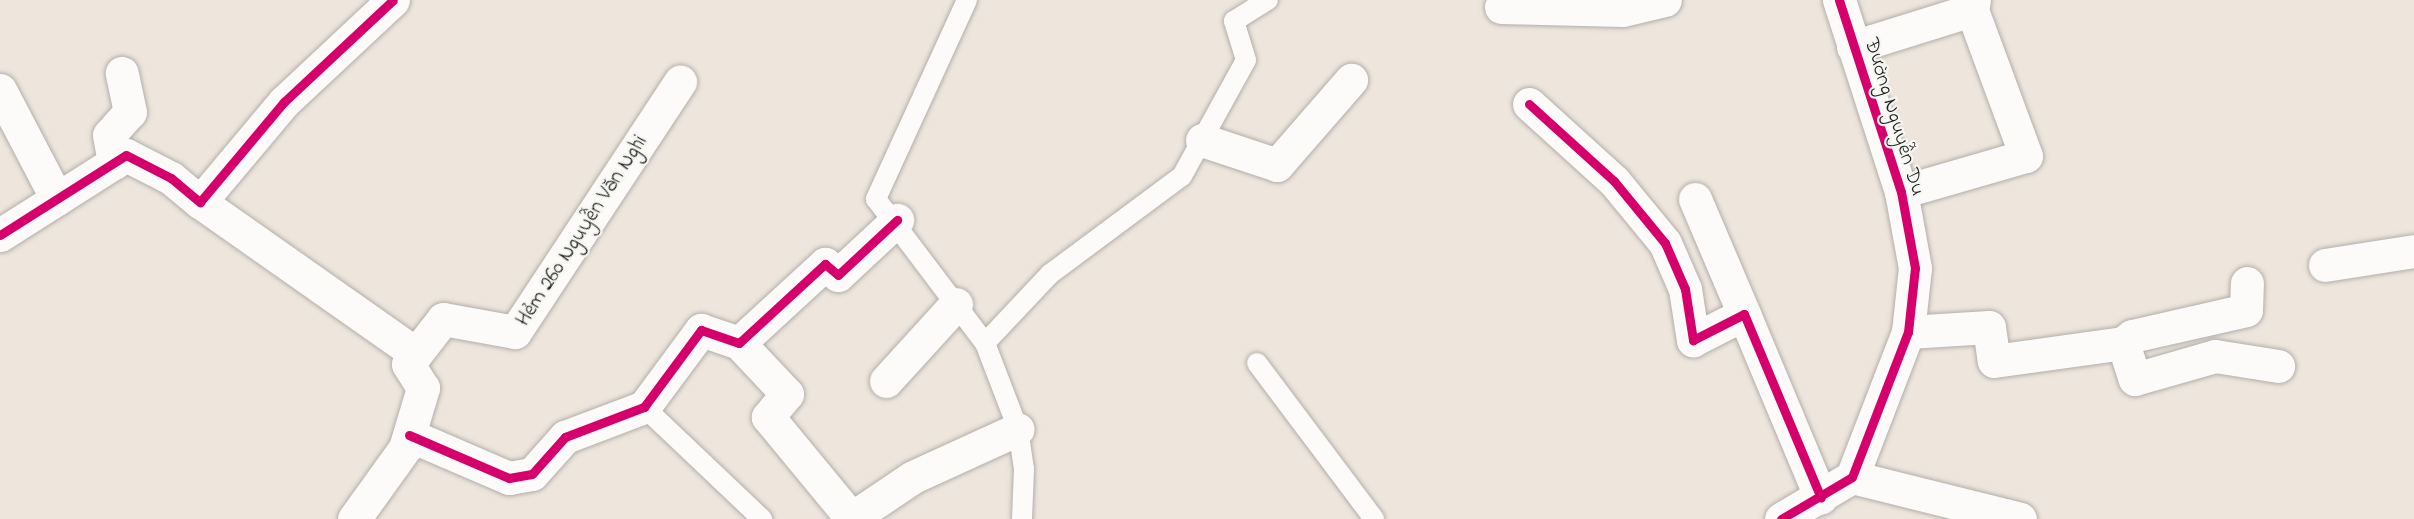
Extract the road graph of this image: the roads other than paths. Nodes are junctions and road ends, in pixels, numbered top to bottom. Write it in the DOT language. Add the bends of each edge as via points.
graph roads {
  1 [pos="393,0"];
  2 [pos="967,0"];
  3 [pos="1268,0"];
  4 [pos="1665,0"];
  5 [pos="1839,0"];
  6 [pos="1973,5"];
  7 [pos="1501,7"];
  8 [pos="1853,47"];
  9 [pos="122,73"];
  10 [pos="1351,80"];
  11 [pos="680,82"];
  12 [pos="0,90"];
  13 [pos="1529,104"];
  14 [pos="1202,140"];
  15 [pos="114,163"];
  16 [pos="1901,192"];
  17 [pos="57,199"];
  18 [pos="1695,199"];
  19 [pos="200,202"];
  20 [pos="897,220"];
  21 [pos="0,235"];
  22 [pos="2414,251"];
  23 [pos="2325,265"];
  24 [pos="2247,283"];
  25 [pos="956,304"];
  26 [pos="1744,314"];
  27 [pos="1908,332"];
  28 [pos="739,343"];
  29 [pos="986,343"];
  30 [pos="2123,343"];
  31 [pos="416,354"];
  32 [pos="1257,363"];
  33 [pos="2278,366"];
  34 [pos="886,381"];
  35 [pos="644,407"];
  36 [pos="1018,429"];
  37 [pos="409,435"];
  38 [pos="1852,477"];
  39 [pos="1821,498"];
  40 [pos="1910,507"];
  41 [pos="354,519"];
  42 [pos="762,519"];
  43 [pos="852,519"];
  44 [pos="1022,519"];
  45 [pos="1374,519"];
  46 [pos="1781,519"];
  47 [pos="2020,519"];
  1 -- 19 [label="street" via="284,102"];
  2 -- 20 [label="lane" via="876,199"];
  3 -- 14 [label="lane" via="1234,21 1246,60"];
  4 -- 7 [label="street" via="1623,10"];
  5 -- 8 [label="street, Đường Nguyễn Du"];
  6 -- 8 [label="street"];
  6 -- 16 [label="street" via="2026,156"];
  8 -- 16 [label="street, Đường Nguyễn Du"];
  9 -- 15 [label="street" via="130,112 109,135"];
  10 -- 14 [label="street" via="1277,165"];
  11 -- 31 [label="street, Hẻm 260 Nguyễn Văn Nghi" via="515,332 443,319"];
  12 -- 17 [label="street"];
  13 -- 26 [label="street" via="1614,181 1665,243 1685,289 1693,340"];
  14 -- 29 [label="lane" via="1182,176 1050,274"];
  15 -- 17 [label="street"];
  15 -- 19 [label="street" via="126,155 171,178"];
  16 -- 27 [label="street, Đường Nguyễn Du" via="1915,268"];
  17 -- 21 [label="street"];
  18 -- 26 [label="street"];
  19 -- 31 [label="street"];
  20 -- 25 [label="lane"];
  20 -- 28 [label="street" via="838,275 825,264"];
  22 -- 23 [label="street"];
  24 -- 30 [label="street" via="2246,310 2132,336"];
  25 -- 29 [label="lane"];
  25 -- 34 [label="street"];
  26 -- 39 [label="street"];
  27 -- 30 [label="street" via="1989,327 1994,361"];
  27 -- 38 [label="street, Đường Nguyễn Du"];
  28 -- 35 [label="street" via="701,330"];
  28 -- 43 [label="street" via="788,394 768,417"];
  29 -- 36 [label="lane"];
  30 -- 33 [label="street" via="2135,379 2215,356"];
  31 -- 37 [label="street" via="408,364 423,388"];
  32 -- 45 [label="lane"];
  35 -- 37 [label="street" via="565,437 532,474 509,478"];
  35 -- 42 [label="lane"];
  36 -- 43 [label="street" via="913,477"];
  36 -- 44 [label="lane" via="1024,469"];
  37 -- 41 [label="street"];
  38 -- 39 [label="street"];
  38 -- 40 [label="street"];
  39 -- 46 [label="street"];
  40 -- 47 [label="street"];
}
